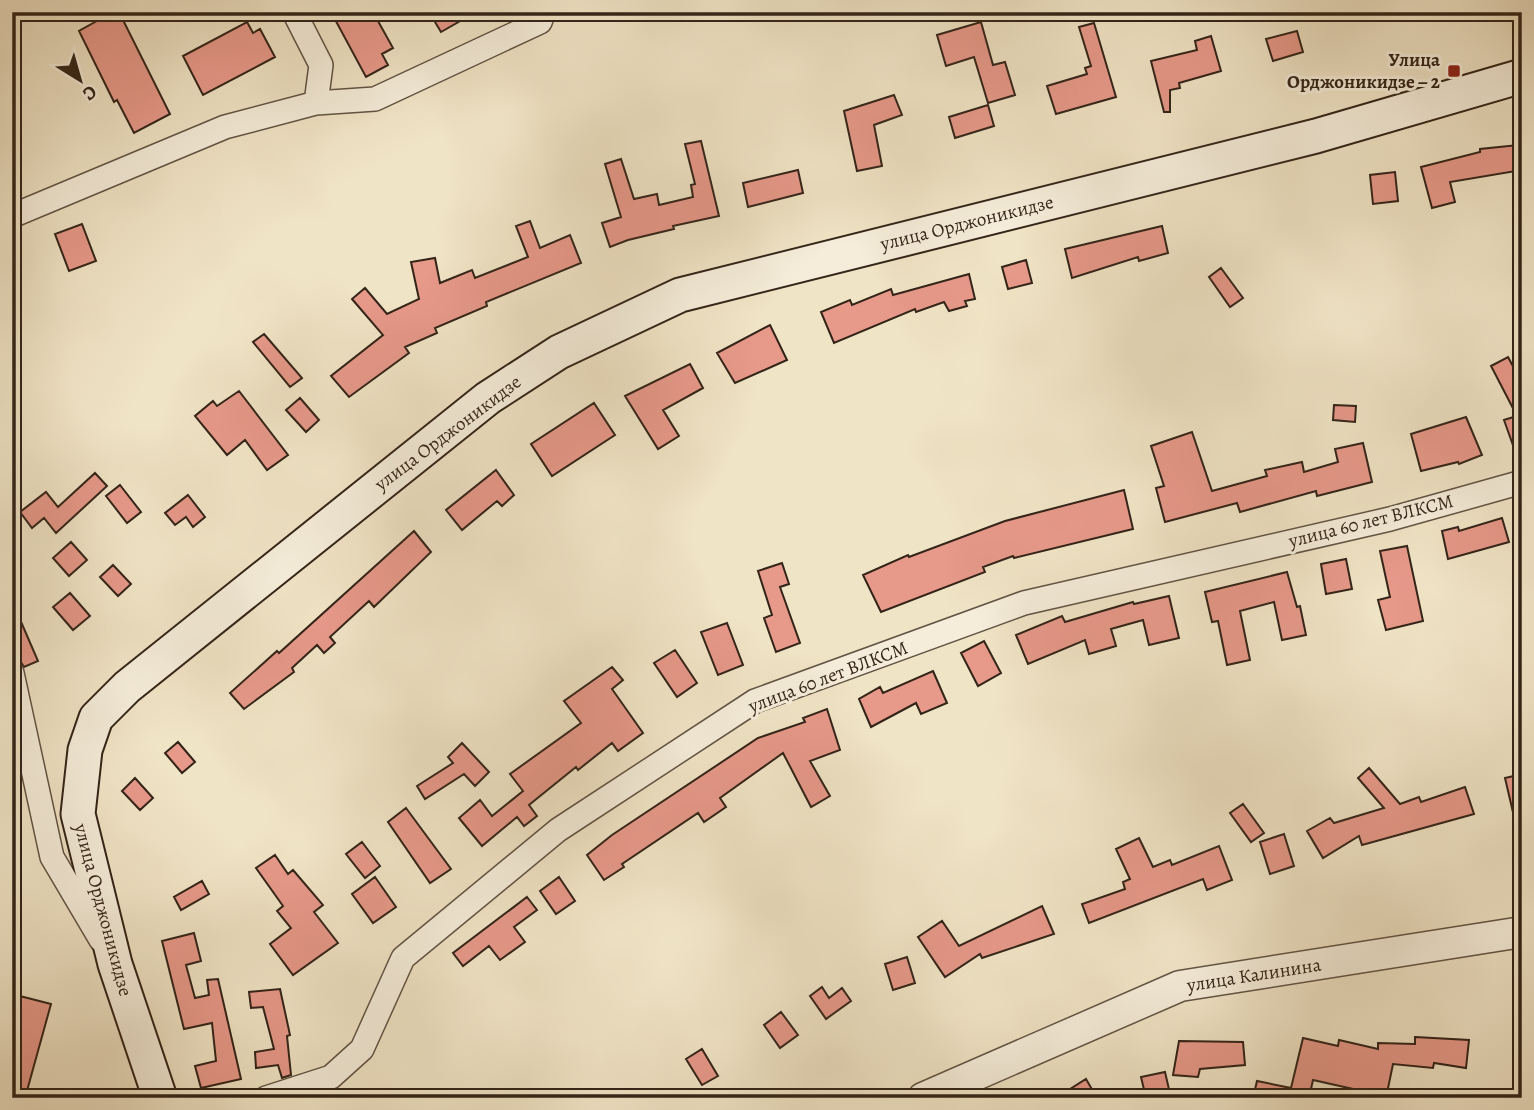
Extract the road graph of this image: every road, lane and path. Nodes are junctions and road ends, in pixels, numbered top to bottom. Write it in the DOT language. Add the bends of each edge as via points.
graph roads {
  1 [pos="294,12"];
  2 [pos="544,12"];
  3 [pos="1522,76"];
  4 [pos="316,103"];
  5 [pos="12,216"];
  6 [pos="1522,482"];
  7 [pos="12,673"];
  8 [pos="1522,932"];
  9 [pos="115,964"];
  10 [pos="160,1098"];
  11 [pos="266,1098"];
  12 [pos="923,1098"];
  1 -- 4 [label="street" via="321,65"];
  2 -- 4 [label="street" via="540,22 375,99"];
  3 -- 9 [label="main road, улица Орджоникидзе" via="1316,136 680,295 559,352 488,398 127,687 96,718 85,750 78,814"];
  4 -- 5 [label="street" via="225,127"];
  6 -- 11 [label="street, улица 60 лет ВЛКСМ" via="1390,519 1024,603 755,701 558,830 403,958 362,1049 331,1077"];
  7 -- 9 [label="street" via="52,857"];
  8 -- 12 [label="street, улица Калинина" via="1180,986"];
  9 -- 10 [label="main road, улица Орджоникидзе"];
}
